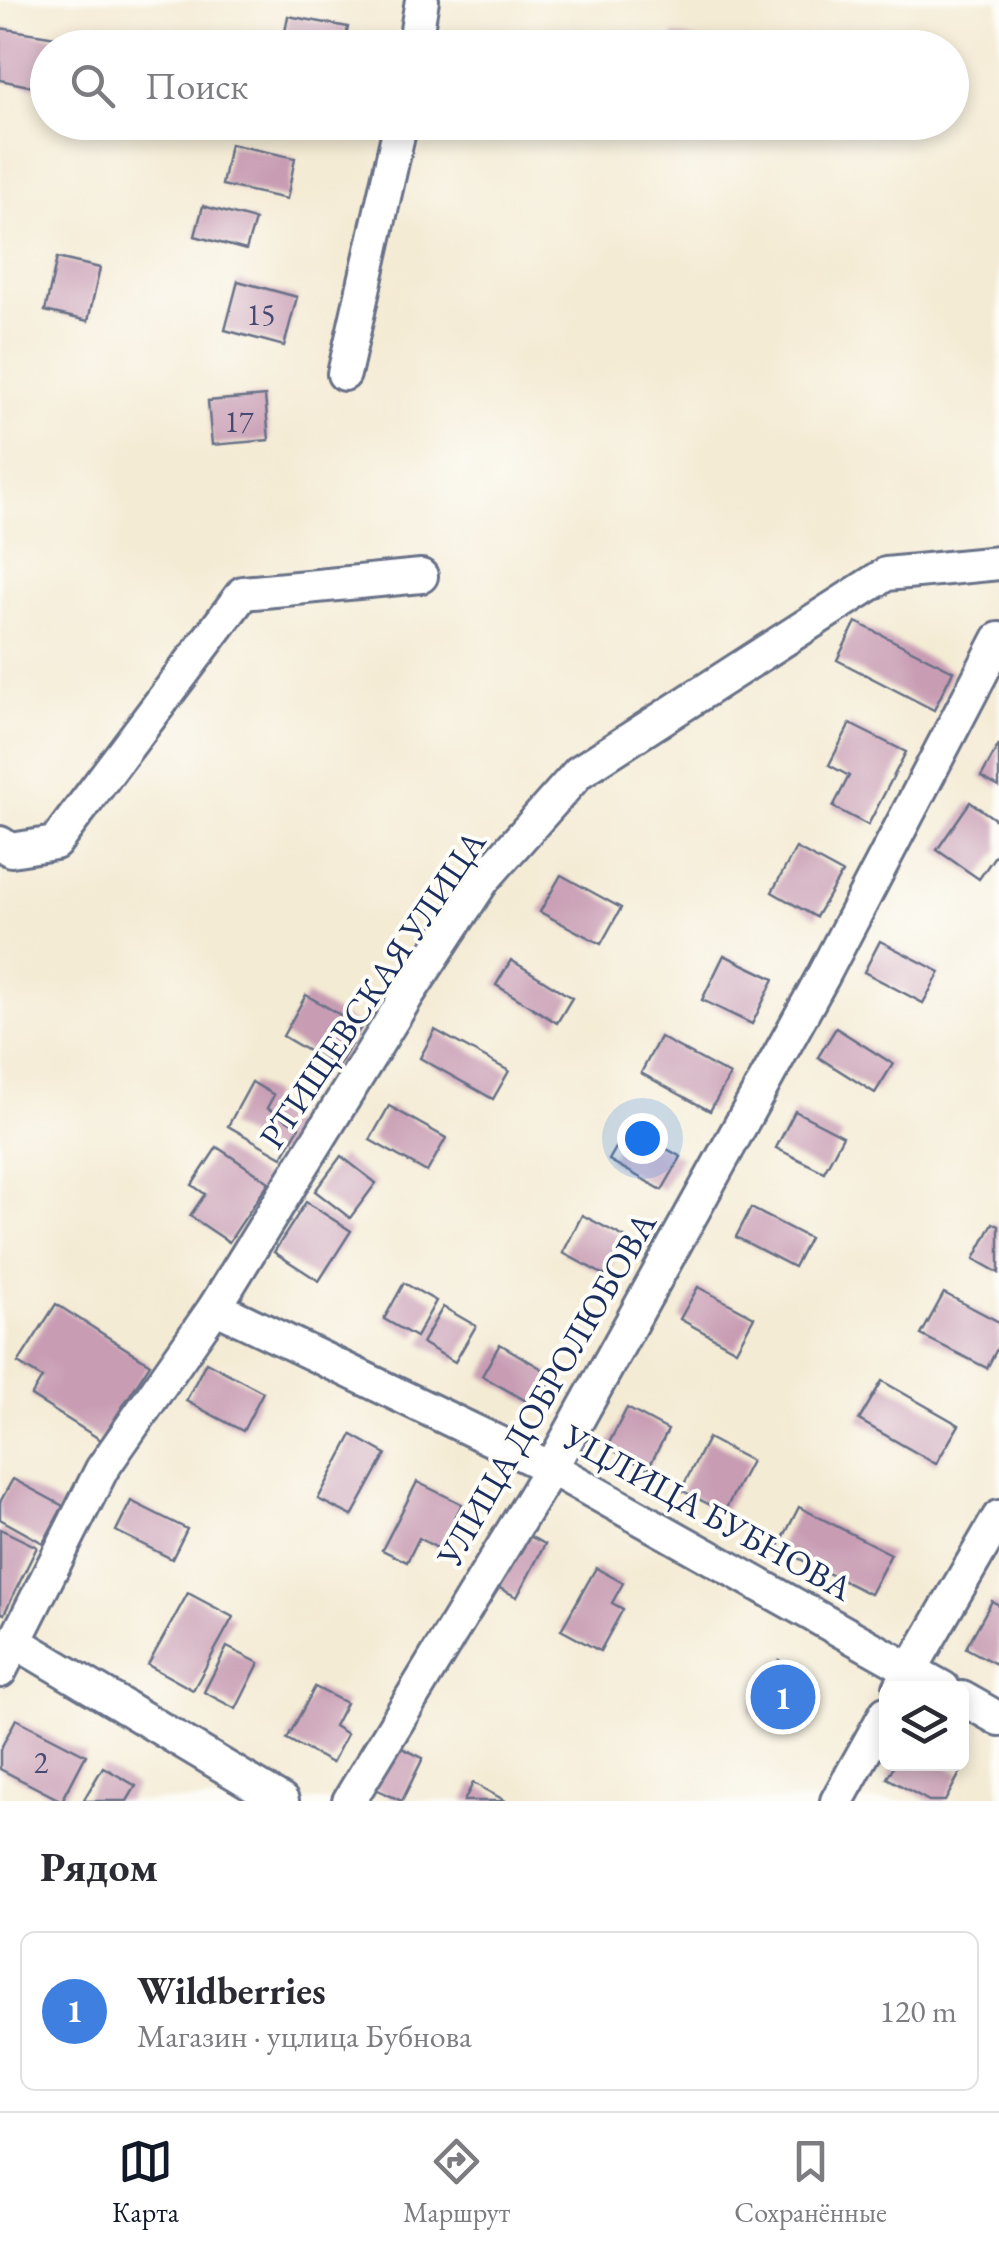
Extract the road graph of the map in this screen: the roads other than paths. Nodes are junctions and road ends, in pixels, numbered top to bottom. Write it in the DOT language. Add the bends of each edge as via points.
graph roads {
  1 [pos="422,0"];
  2 [pos="417,30"];
  3 [pos="396,140"];
  4 [pos="344,374"];
  5 [pos="999,563"];
  6 [pos="421,576"];
  7 [pos="999,640"];
  8 [pos="0,843"];
  9 [pos="215,1307"];
  10 [pos="551,1468"];
  11 [pos="999,1517"];
  12 [pos="14,1641"];
  13 [pos="0,1671"];
  14 [pos="905,1680"];
  15 [pos="969,1702"];
  16 [pos="999,1719"];
  17 [pos="879,1726"];
  18 [pos="282,1801"];
  19 [pos="349,1801"];
  20 [pos="838,1801"];
  1 -- 2 [label="street"];
  3 -- 4 [label="street"];
  5 -- 9 [label="street, РТИЩЕВСКАЯ УЛИЦА" via="886,574 579,772 483,880"];
  6 -- 8 [label="street" via="243,594 54,843 10,850"];
  7 -- 10 [label="street, УЛИЦА ДОБРОЛЮБОВА" via="823,976"];
  9 -- 10 [label="street, УЦЛИЦА БУБНОВА"];
  9 -- 12 [label="street, РТИЩЕВСКАЯ УЛИЦА" via="102,1469"];
  10 -- 14 [label="street, УЦЛИЦА БУБНОВА"];
  10 -- 19 [label="street, УЛИЦА ДОБРОЛЮБОВА"];
  11 -- 14 [label="street"];
  12 -- 13 [label="street, РТИЩЕВСКАЯ УЛИЦА"];
  12 -- 18 [label="street"];
  15 -- 16 [label="street"];
  17 -- 20 [label="street"];
}
